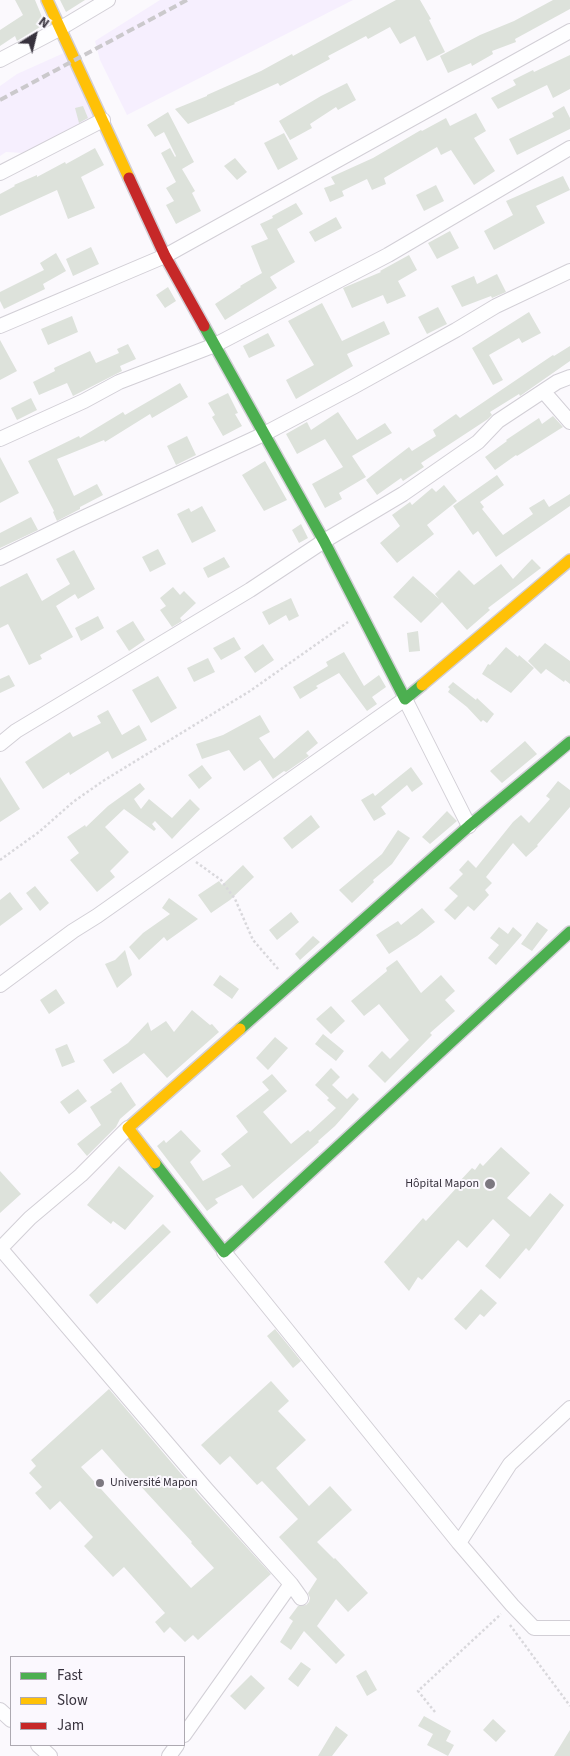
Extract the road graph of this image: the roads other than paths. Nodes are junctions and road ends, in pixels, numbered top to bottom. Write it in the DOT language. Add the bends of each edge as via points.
graph roads {
  1 [pos="47,0"];
  2 [pos="108,0"];
  3 [pos="61,28"];
  4 [pos="570,31"];
  5 [pos="0,60"];
  6 [pos="103,120"];
  7 [pos="570,148"];
  8 [pos="0,173"];
  9 [pos="165,256"];
  10 [pos="570,271"];
  11 [pos="0,326"];
  12 [pos="215,345"];
  13 [pos="570,377"];
  14 [pos="544,392"];
  15 [pos="570,422"];
  16 [pos="264,434"];
  17 [pos="0,439"];
  18 [pos="324,541"];
  19 [pos="0,558"];
  20 [pos="570,560"];
  21 [pos="405,699"];
  22 [pos="570,742"];
  23 [pos="0,744"];
  24 [pos="469,826"];
  25 [pos="570,932"];
  26 [pos="0,985"];
  27 [pos="128,1128"];
  28 [pos="0,1248"];
  29 [pos="224,1252"];
  30 [pos="570,1408"];
  31 [pos="459,1543"];
  32 [pos="291,1584"];
  33 [pos="301,1598"];
  34 [pos="570,1628"];
  35 [pos="0,1710"];
  36 [pos="10,1719"];
  37 [pos="185,1734"];
  38 [pos="39,1746"];
  39 [pos="50,1756"];
  1 -- 3 [label="street"];
  2 -- 3 [label="street"];
  3 -- 5 [label="street"];
  3 -- 6 [label="street"];
  4 -- 9 [label="street"];
  6 -- 8 [label="street"];
  6 -- 9 [label="street"];
  7 -- 12 [label="street" via="388,255"];
  9 -- 11 [label="street"];
  9 -- 12 [label="street"];
  10 -- 16 [label="street" via="496,306"];
  12 -- 16 [label="street"];
  12 -- 17 [label="street" via="119,382"];
  13 -- 14 [label="street"];
  14 -- 15 [label="street"];
  14 -- 18 [label="street" via="498,421 478,442 410,489"];
  16 -- 18 [label="street"];
  16 -- 19 [label="street"];
  18 -- 21 [label="street"];
  18 -- 23 [label="street"];
  20 -- 21 [label="street"];
  21 -- 24 [label="street"];
  21 -- 26 [label="street"];
  22 -- 24 [label="street"];
  24 -- 27 [label="street"];
  25 -- 29 [label="street"];
  27 -- 28 [label="street"];
  27 -- 29 [label="street"];
  28 -- 32 [label="street"];
  29 -- 31 [label="street"];
  30 -- 31 [label="street" via="510,1464"];
  31 -- 34 [label="street" via="534,1628"];
  32 -- 33 [label="street"];
  32 -- 37 [label="street"];
  35 -- 36 [label="street"];
  38 -- 39 [label="street"];
}
